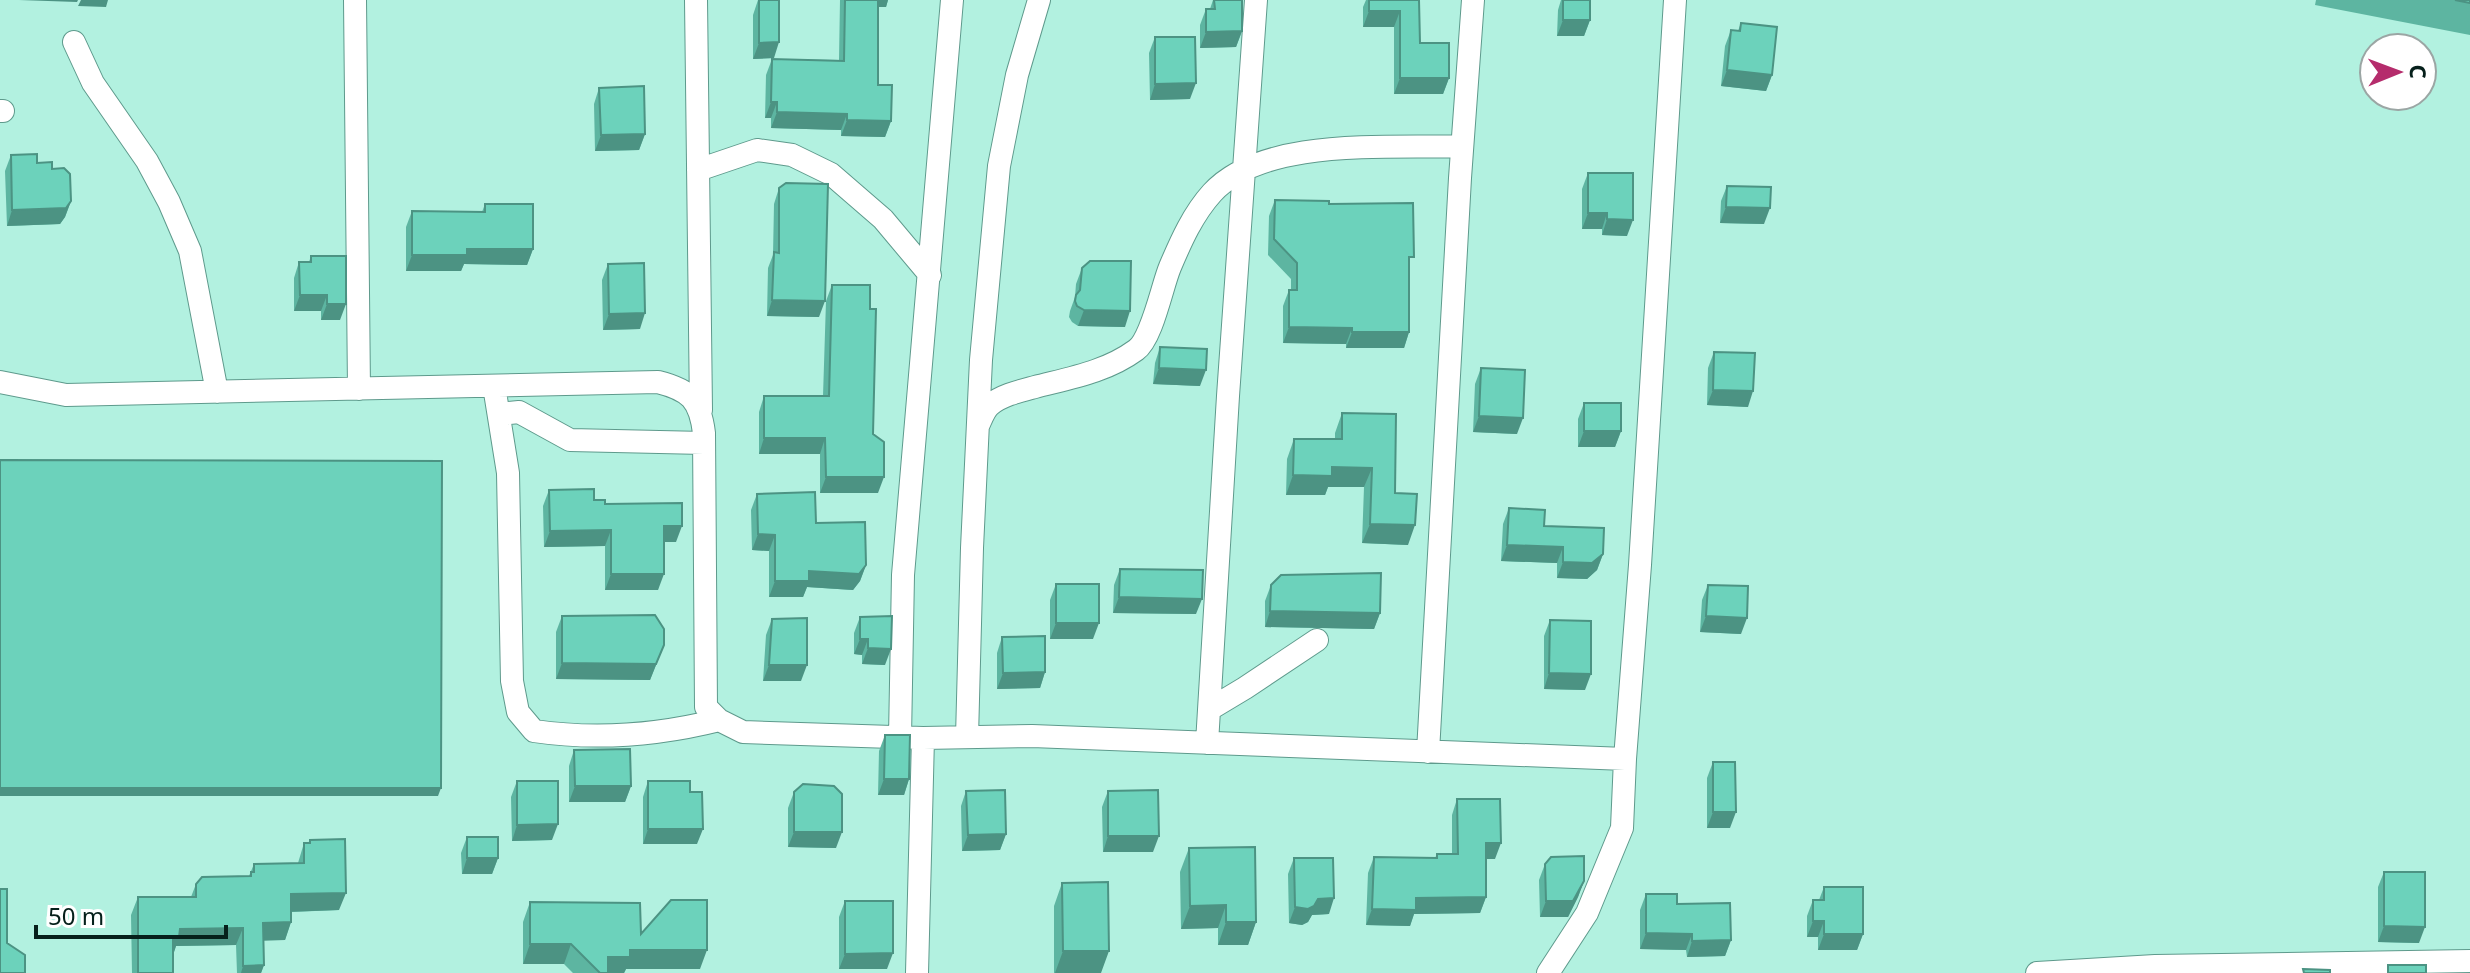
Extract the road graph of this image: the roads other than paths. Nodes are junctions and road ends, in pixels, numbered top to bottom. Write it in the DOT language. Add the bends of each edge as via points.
graph roads {
  1 [pos="355,0"];
  2 [pos="696,0"];
  3 [pos="952,0"];
  4 [pos="1039,0"];
  5 [pos="1256,0"];
  6 [pos="1473,0"];
  7 [pos="1675,0"];
  8 [pos="74,42"];
  9 [pos="1462,146"];
  10 [pos="698,170"];
  11 [pos="1242,172"];
  12 [pos="930,275"];
  13 [pos="0,382"];
  14 [pos="494,386"];
  15 [pos="359,389"];
  16 [pos="217,392"];
  17 [pos="701,410"];
  18 [pos="499,414"];
  19 [pos="978,427"];
  20 [pos="704,443"];
  21 [pos="1317,640"];
  22 [pos="1210,709"];
  23 [pos="719,720"];
  24 [pos="900,737"];
  25 [pos="967,737"];
  26 [pos="923,738"];
  27 [pos="1207,743"];
  28 [pos="1428,752"];
  29 [pos="1625,759"];
  30 [pos="2470,961"];
  31 [pos="917,973"];
  32 [pos="1548,973"];
  33 [pos="2037,973"];
  1 -- 15 [label="street"];
  2 -- 10 [label="street"];
  3 -- 12 [label="street"];
  4 -- 19 [label="street" via="999,166"];
  5 -- 11 [label="street"];
  6 -- 9 [label="street"];
  7 -- 29 [label="street"];
  8 -- 16 [label="street" via="93,83 147,161 190,251"];
  9 -- 11 [label="street" via="1322,149 1271,158"];
  9 -- 28 [label="street"];
  10 -- 12 [label="street" via="757,150 792,155 831,174 883,219"];
  10 -- 17 [label="street"];
  11 -- 19 [label="street" via="1213,192 1190,225 1140,348 1105,369 1011,394 988,406"];
  11 -- 22 [label="street"];
  12 -- 24 [label="street" via="903,575"];
  13 -- 16 [label="street" via="66,395"];
  14 -- 15 [label="street"];
  14 -- 17 [label="street" via="658,382 688,394"];
  14 -- 18 [label="street"];
  15 -- 16 [label="street"];
  17 -- 20 [label="street"];
  18 -- 20 [label="street" via="519,412 570,440"];
  18 -- 23 [label="street" via="508,473 512,681 518,712 534,731 572,737 679,730"];
  19 -- 25 [label="street"];
  20 -- 23 [label="street" via="706,707"];
  21 -- 22 [label="street"];
  22 -- 27 [label="street"];
  23 -- 24 [label="street" via="756,734"];
  24 -- 26 [label="street"];
  25 -- 26 [label="street"];
  25 -- 27 [label="street"];
  26 -- 31 [label="street"];
  27 -- 28 [label="street"];
  28 -- 29 [label="street"];
  29 -- 32 [label="street" via="1622,828 1587,913"];
  30 -- 33 [label="street"];
}
